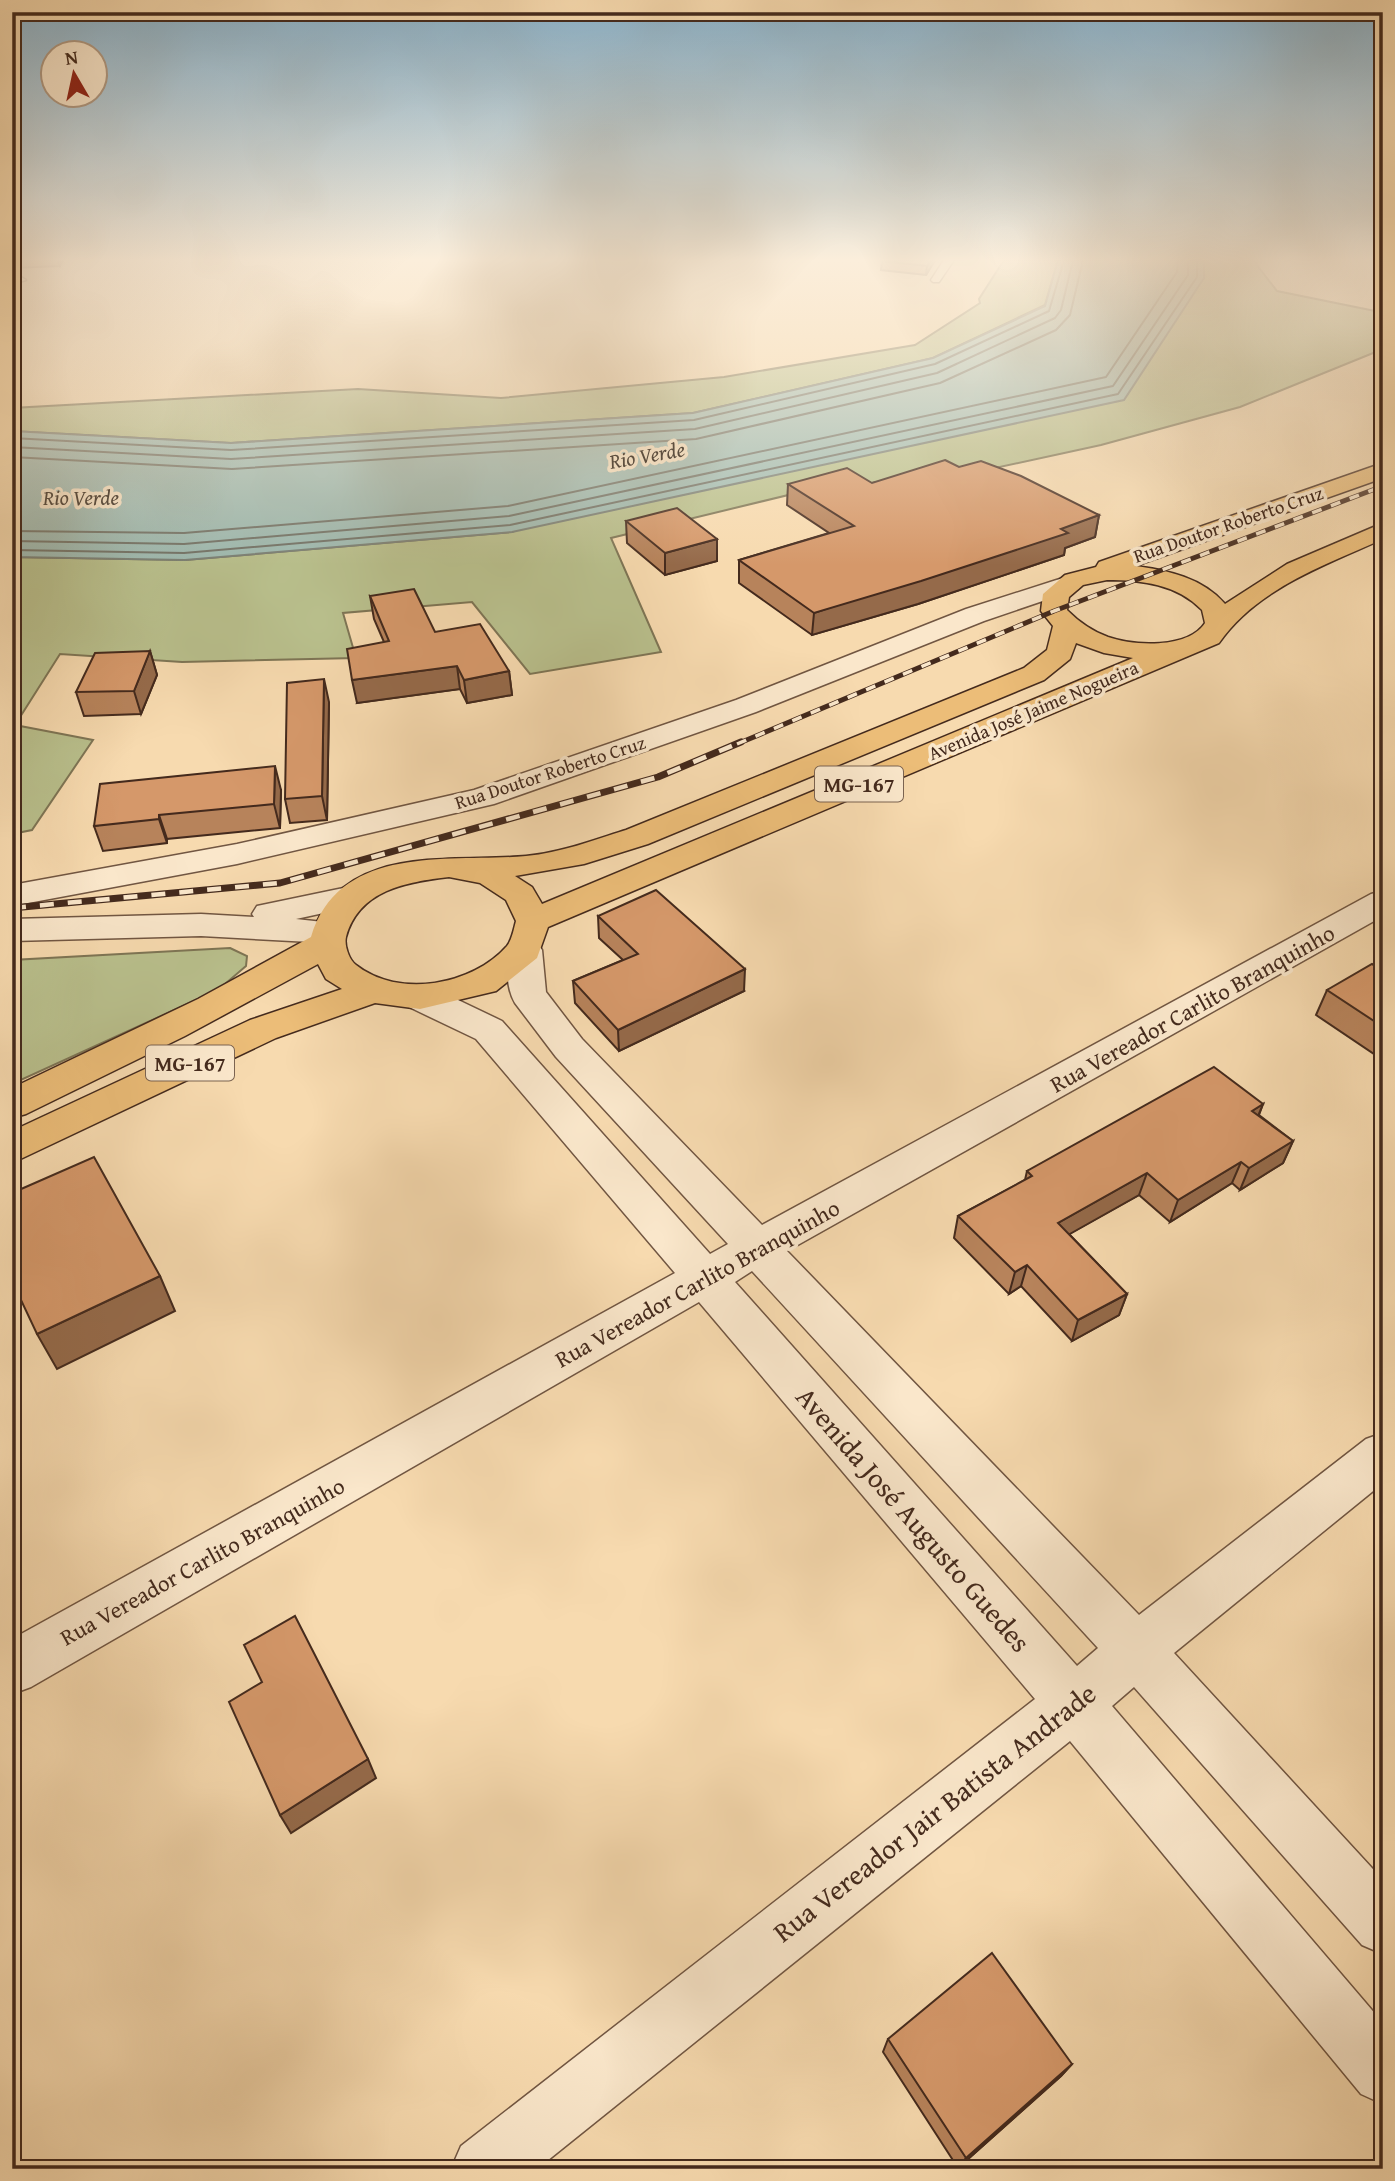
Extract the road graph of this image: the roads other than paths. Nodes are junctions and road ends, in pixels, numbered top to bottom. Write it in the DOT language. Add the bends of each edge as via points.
graph roads {
  1 [pos="1383,470"];
  2 [pos="1383,530"];
  3 [pos="1071,582"];
  4 [pos="1218,623"];
  5 [pos="1066,626"];
  6 [pos="1186,648"];
  7 [pos="449,867"];
  8 [pos="12,896"];
  9 [pos="353,897"];
  10 [pos="1383,902"];
  11 [pos="201,925"];
  12 [pos="12,930"];
  13 [pos="529,935"];
  14 [pos="328,937"];
  15 [pos="373,991"];
  16 [pos="420,998"];
  17 [pos="12,1104"];
  18 [pos="12,1148"];
  19 [pos="759,1247"];
  20 [pos="705,1279"];
  21 [pos="1383,1454"];
  22 [pos="1136,1650"];
  23 [pos="12,1668"];
  24 [pos="1074,1703"];
  25 [pos="1383,1924"];
  26 [pos="1383,2073"];
  27 [pos="484,2169"];
  1 -- 3 [label="main road, Rua Doutor Roberto Cruz"];
  2 -- 4 [label="main road, Avenida José Jaime Nogueira / MG-167" via="1274,579"];
  3 -- 4 [label="main road" via="1095,574 1121,573 1177,582 1214,608"];
  3 -- 5 [label="main road" via="1056,594 1054,611"];
  3 -- 8 [label="street, Rua Doutor Roberto Cruz" via="746,706 483,797 237,855"];
  4 -- 6 [label="main road, Avenida José Jaime Nogueira / MG-167" via="1209,637"];
  5 -- 6 [label="main road, Avenida José Jaime Nogueira / MG-167" via="1089,640 1121,649 1156,652"];
  5 -- 7 [label="main road, Avenida José Jaime Nogueira / MG-167" via="1060,653 1034,674 636,837 527,866"];
  6 -- 13 [label="main road, Avenida José Jaime Nogueira / MG-167" via="1104,679"];
  7 -- 9 [label="main road" via="404,871"];
  7 -- 13 [label="main road" via="490,875 520,894"];
  9 -- 11 [label="street"];
  9 -- 14 [label="main road" via="336,913"];
  10 -- 19 [label="street, Rua Vereador Carlito Branquinho"];
  11 -- 12 [label="street"];
  11 -- 14 [label="street"];
  13 -- 16 [label="main road" via="483,983"];
  13 -- 19 [label="street" via="528,994 569,1048"];
  14 -- 15 [label="main road" via="340,971"];
  14 -- 17 [label="main road, MG-167" via="219,1003"];
  15 -- 16 [label="main road"];
  15 -- 18 [label="main road, MG-167" via="264,1029"];
  16 -- 20 [label="street, Avenida José Augusto Guedes" via="488,1030"];
  19 -- 20 [label="street, Rua Vereador Carlito Branquinho"];
  19 -- 22 [label="street"];
  20 -- 23 [label="street, Rua Vereador Carlito Branquinho"];
  20 -- 24 [label="street, Avenida José Augusto Guedes"];
  21 -- 22 [label="street, Rua Vereador Jair Batista Andrade"];
  22 -- 24 [label="street, Rua Vereador Jair Batista Andrade"];
  22 -- 25 [label="street"];
  24 -- 26 [label="street, Avenida José Augusto Guedes"];
  24 -- 27 [label="street, Rua Vereador Jair Batista Andrade"];
}
